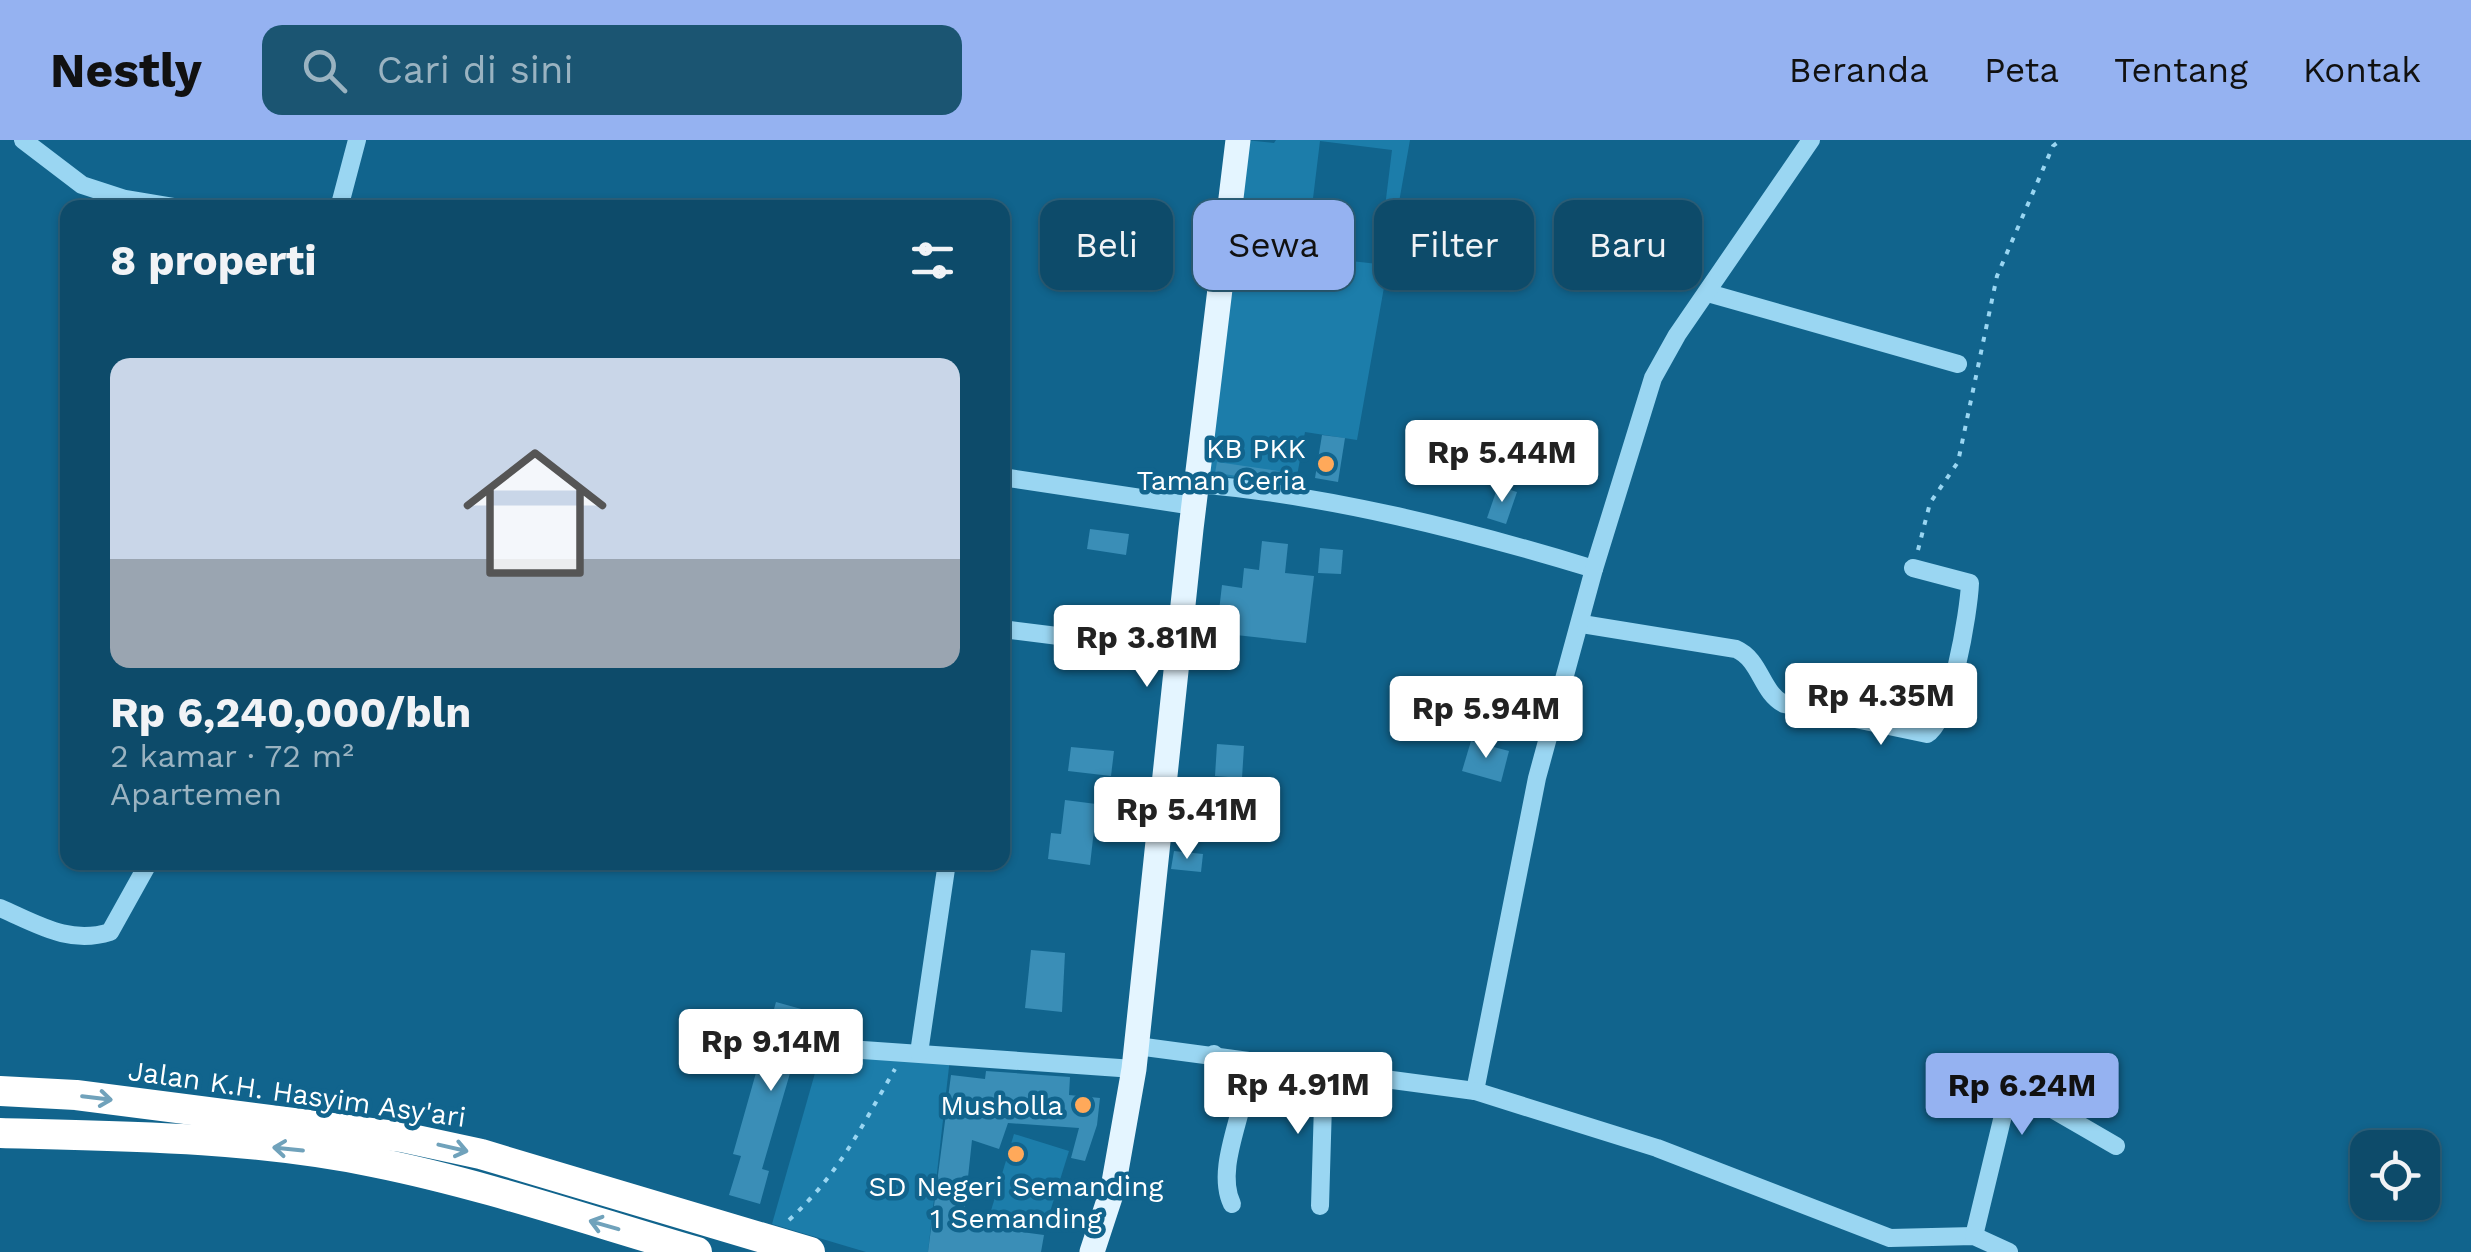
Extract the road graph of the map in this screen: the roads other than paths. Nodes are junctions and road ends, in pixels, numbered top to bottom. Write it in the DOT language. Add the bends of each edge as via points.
graph roads {
  1 [pos="356,140"];
  2 [pos="1238,140"];
  3 [pos="1811,140"];
  4 [pos="31,143"];
  5 [pos="125,200"];
  6 [pos="341,200"];
  7 [pos="1708,293"];
  8 [pos="1958,364"];
  9 [pos="1010,478"];
  10 [pos="1196,495"];
  11 [pos="1913,568"];
  12 [pos="1594,569"];
  13 [pos="1582,624"];
  14 [pos="1010,631"];
  15 [pos="1178,652"];
  16 [pos="144,870"];
  17 [pos="946,870"];
  18 [pos="0,908"];
  19 [pos="834,1048"];
  20 [pos="919,1053"];
  21 [pos="1214,1054"];
  22 [pos="1136,1057"];
  23 [pos="1324,1070"];
  24 [pos="0,1091"];
  25 [pos="1476,1091"];
  26 [pos="0,1133"];
  27 [pos="2116,1146"];
  28 [pos="1232,1204"];
  29 [pos="1320,1206"];
  30 [pos="1974,1236"];
  31 [pos="697,1252"];
  32 [pos="810,1252"];
  33 [pos="1092,1252"];
  34 [pos="2009,1252"];
  1 -- 6 [label="street"];
  2 -- 10 [label="main road"];
  3 -- 7 [label="street"];
  4 -- 5 [label="street" via="82,184"];
  7 -- 8 [label="street"];
  7 -- 12 [label="street" via="1653,378"];
  9 -- 10 [label="street"];
  10 -- 12 [label="street" via="1310,500 1490,538"];
  10 -- 15 [label="main road"];
  11 -- 13 [label="street" via="1970,583 1958,657 1937,725 1927,734 1784,704 1754,662 1736,649"];
  12 -- 13 [label="street"];
  13 -- 25 [label="street" via="1537,778"];
  14 -- 15 [label="street"];
  15 -- 22 [label="main road"];
  16 -- 18 [label="street" via="110,932 89,939"];
  17 -- 20 [label="street"];
  19 -- 20 [label="street"];
  20 -- 22 [label="street"];
  21 -- 22 [label="street"];
  21 -- 23 [label="street"];
  21 -- 28 [label="street" via="1242,1103 1228,1169"];
  22 -- 33 [label="main road" via="1113,1188"];
  23 -- 25 [label="street"];
  23 -- 29 [label="street"];
  24 -- 32 [label="highway, Jalan K.H. Hasyim Asy'ari, one-way" via="402,1137 481,1154"];
  25 -- 30 [label="street" via="1657,1148 1890,1238"];
  31 -- 26 [label="highway, Jalan K.H. Hasyim Asy'ari, one-way" via="370,1161 231,1144"];
  27 -- 30 [label="street" via="2014,1090"];
  30 -- 34 [label="street"];
}
